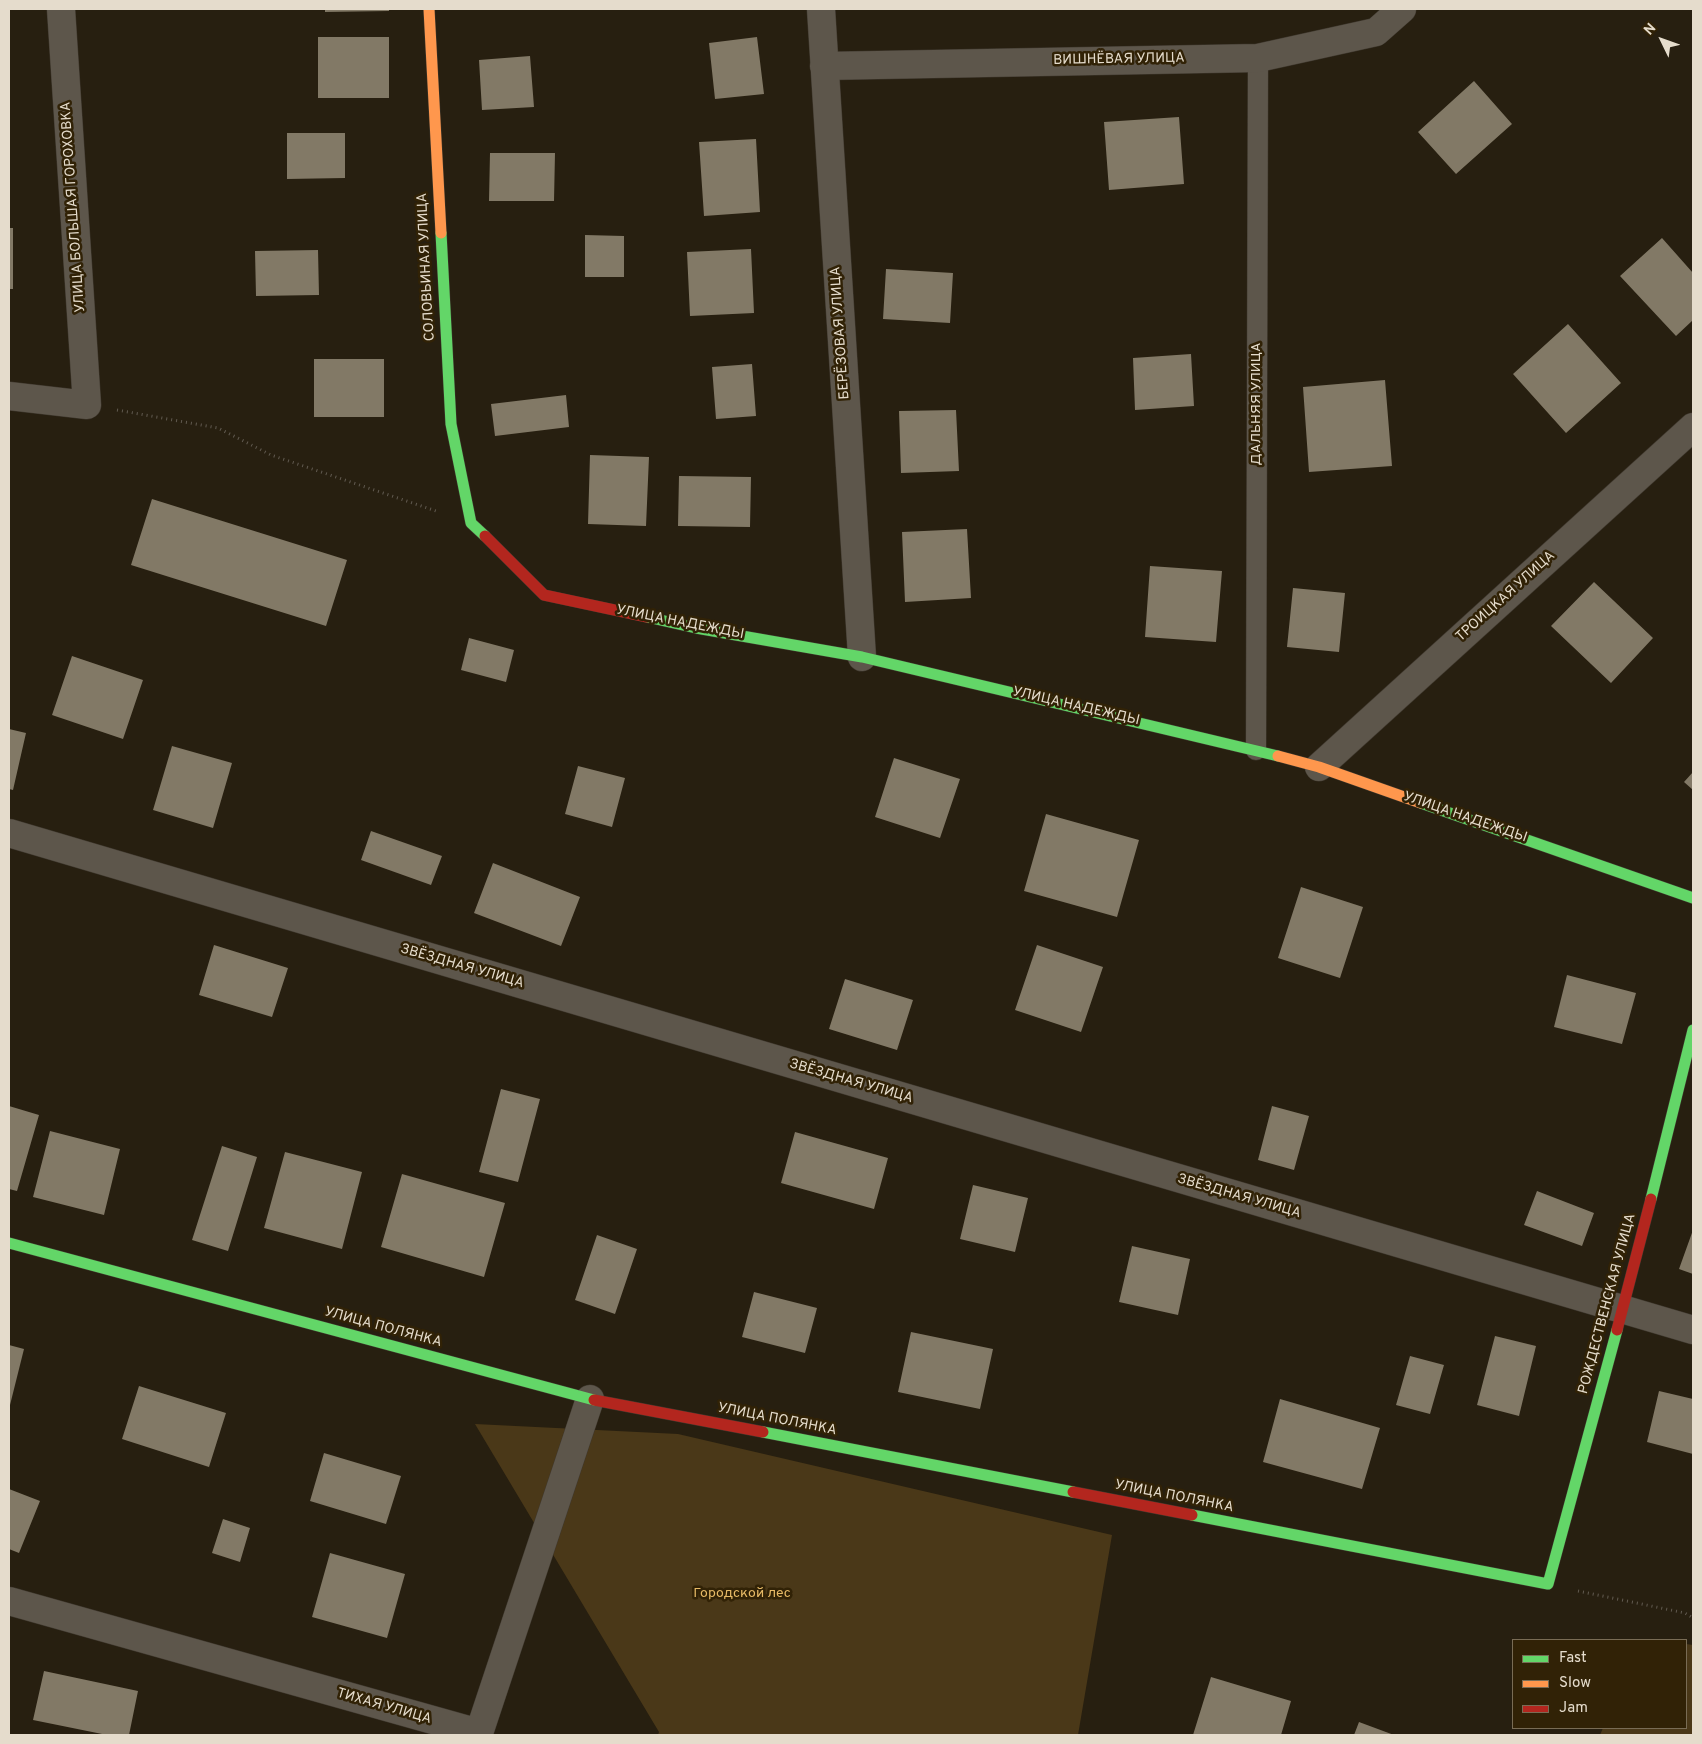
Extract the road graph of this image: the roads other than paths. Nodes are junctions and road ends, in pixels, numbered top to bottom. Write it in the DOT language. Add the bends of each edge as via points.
graph roads {
  1 [pos="60,9"];
  2 [pos="429,9"];
  3 [pos="821,9"];
  4 [pos="1402,9"];
  5 [pos="1258,58"];
  6 [pos="824,66"];
  7 [pos="9,396"];
  8 [pos="1693,427"];
  9 [pos="471,522"];
  10 [pos="862,657"];
  11 [pos="1256,750"];
  12 [pos="1319,767"];
  13 [pos="9,833"];
  14 [pos="1693,898"];
  15 [pos="1693,1030"];
  16 [pos="9,1243"];
  17 [pos="1623,1310"];
  18 [pos="1693,1330"];
  19 [pos="590,1399"];
  20 [pos="1548,1584"];
  21 [pos="9,1601"];
  1 -- 7 [label="street, УЛИЦА БОЛЬШАЯ ГОРОХОВКА" via="87,405"];
  2 -- 9 [label="street, СОЛОВЬИНАЯ УЛИЦА" via="450,424"];
  3 -- 6 [label="street, БЕРЁЗОВАЯ УЛИЦА"];
  4 -- 5 [label="street, ВИШНЁВАЯ УЛИЦА" via="1376,32"];
  5 -- 6 [label="street, ВИШНЁВАЯ УЛИЦА"];
  5 -- 11 [label="lane, ДАЛЬНЯЯ УЛИЦА"];
  6 -- 10 [label="street, БЕРЁЗОВАЯ УЛИЦА"];
  8 -- 12 [label="street, ТРОИЦКАЯ УЛИЦА"];
  9 -- 10 [label="street, УЛИЦА НАДЕЖДЫ" via="544,596 696,628"];
  10 -- 11 [label="street, УЛИЦА НАДЕЖДЫ"];
  11 -- 12 [label="street, УЛИЦА НАДЕЖДЫ"];
  12 -- 14 [label="street, УЛИЦА НАДЕЖДЫ"];
  13 -- 17 [label="street, ЗВЁЗДНАЯ УЛИЦА"];
  15 -- 17 [label="street, РОЖДЕСТВЕНСКАЯ УЛИЦА"];
  16 -- 19 [label="street, УЛИЦА ПОЛЯНКА"];
  17 -- 18 [label="street, ЗВЁЗДНАЯ УЛИЦА"];
  17 -- 20 [label="street, РОЖДЕСТВЕНСКАЯ УЛИЦА"];
  19 -- 20 [label="street, УЛИЦА ПОЛЯНКА"];
  19 -- 21 [label="street, ТИХАЯ УЛИЦА" via="479,1733"];
}
